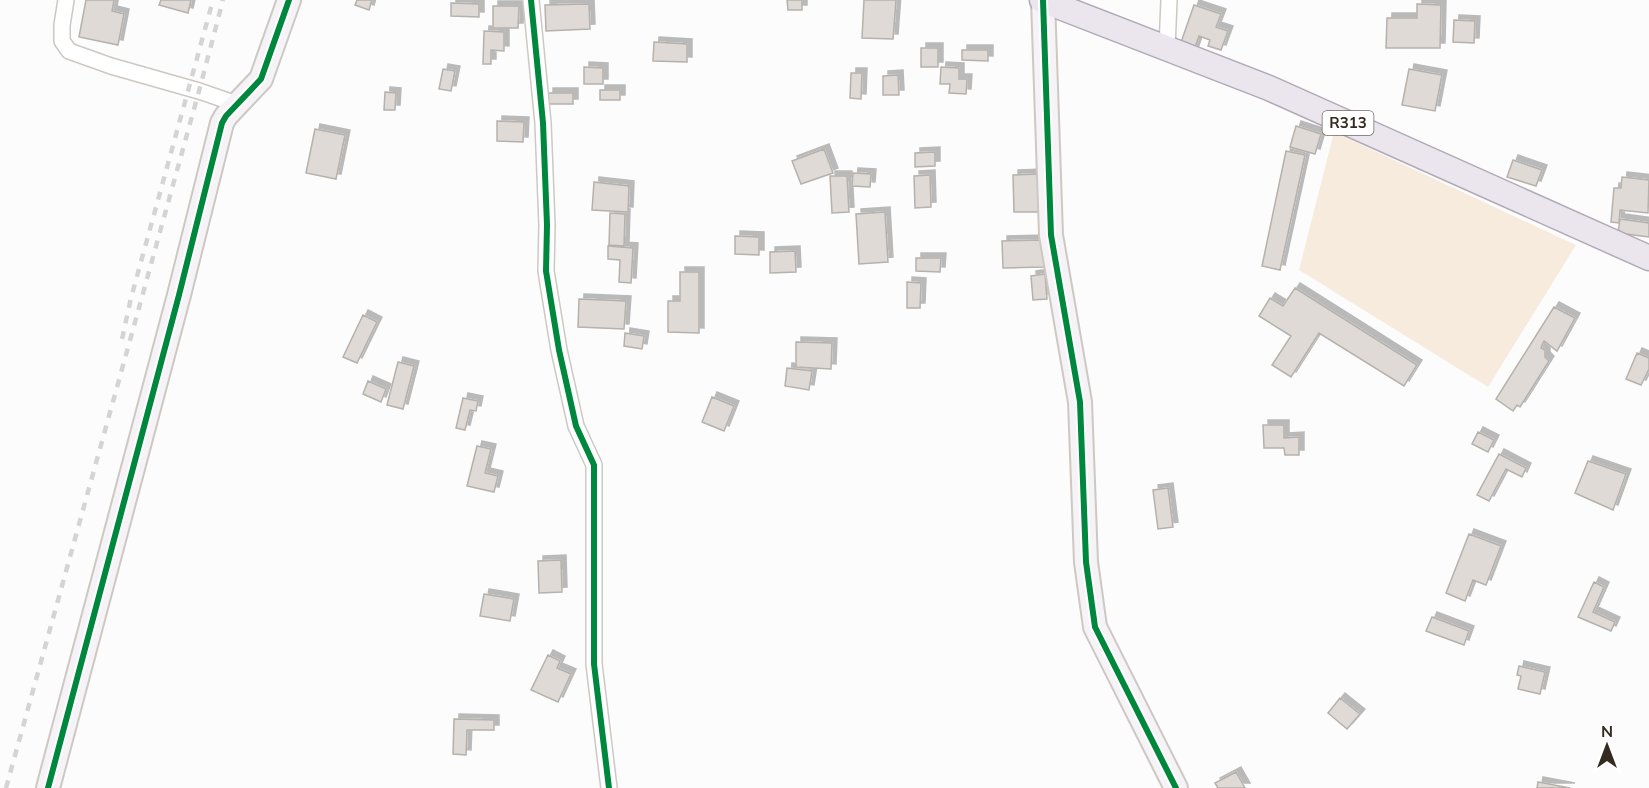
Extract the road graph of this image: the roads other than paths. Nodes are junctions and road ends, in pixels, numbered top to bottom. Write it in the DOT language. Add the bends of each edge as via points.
graph roads {
  1 [pos="66,0"];
  2 [pos="289,0"];
  3 [pos="531,0"];
  4 [pos="1042,0"];
  5 [pos="1169,0"];
  6 [pos="1167,48"];
  7 [pos="237,104"];
  8 [pos="1649,258"];
  9 [pos="48,788"];
  10 [pos="609,788"];
  11 [pos="1176,788"];
  1 -- 7 [label="street" via="62,41 69,51"];
  2 -- 7 [label="street" via="265,72"];
  3 -- 10 [label="street" via="543,123 546,272 576,426 594,465 594,664"];
  4 -- 6 [label="main road, R313"];
  4 -- 11 [label="street" via="1051,235 1080,402 1086,562 1095,627"];
  5 -- 6 [label="street"];
  6 -- 8 [label="main road, R313" via="1269,88"];
  7 -- 9 [label="street" via="222,123"];
}
